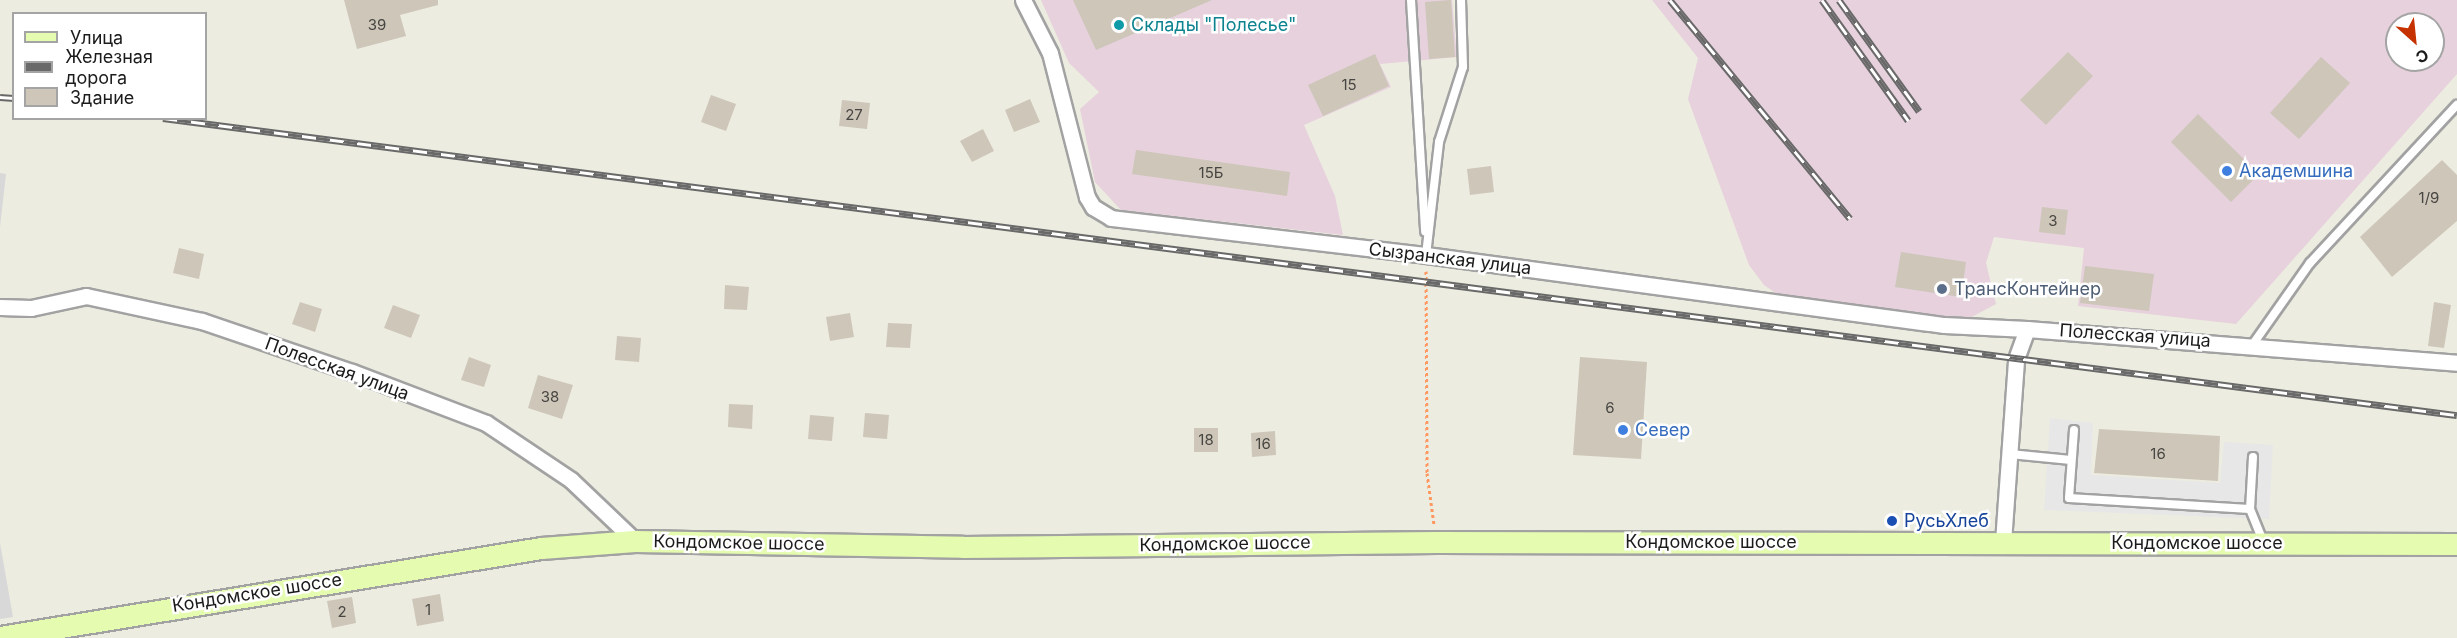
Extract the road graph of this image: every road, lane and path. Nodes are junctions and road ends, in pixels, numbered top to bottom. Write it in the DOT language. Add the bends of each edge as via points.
graph roads {
  1 [pos="1023,0"];
  2 [pos="1411,0"];
  3 [pos="1461,0"];
  4 [pos="2457,105"];
  5 [pos="1426,255"];
  6 [pos="0,308"];
  7 [pos="2027,329"];
  8 [pos="2253,344"];
  9 [pos="2457,363"];
  10 [pos="2074,430"];
  11 [pos="2010,454"];
  12 [pos="2253,457"];
  13 [pos="2072,460"];
  14 [pos="2250,509"];
  15 [pos="635,541"];
  16 [pos="1436,542"];
  17 [pos="2003,542"];
  18 [pos="2264,543"];
  19 [pos="2457,544"];
  20 [pos="0,637"];
  1 -- 5 [label="street, Сызранская улица" via="1050,53 1087,197 1101,214 1140,224"];
  2 -- 5 [label="lane"];
  3 -- 5 [label="lane" via="1463,67 1439,142"];
  4 -- 8 [label="lane" via="2310,263"];
  5 -- 7 [label="street, Сызранская улица" via="1944,325"];
  5 -- 16 [label="path" via="1427,473"];
  6 -- 15 [label="street, Полесская улица" via="30,308 86,296 202,321 352,372 486,423 571,480"];
  7 -- 8 [label="street, Полесская улица"];
  7 -- 11 [label="street" via="2016,359"];
  8 -- 9 [label="street, Полесская улица"];
  10 -- 13 [label="lane"];
  11 -- 13 [label="lane"];
  11 -- 17 [label="street"];
  12 -- 14 [label="lane"];
  13 -- 14 [label="lane" via="2069,498"];
  14 -- 18 [label="lane"];
  15 -- 16 [label="street, Кондомское шоссе" via="963,547"];
  15 -- 20 [label="street, Кондомское шоссе" via="541,548"];
  16 -- 17 [label="street, Кондомское шоссе"];
  17 -- 18 [label="street, Кондомское шоссе"];
  18 -- 19 [label="street, Кондомское шоссе"];
}
